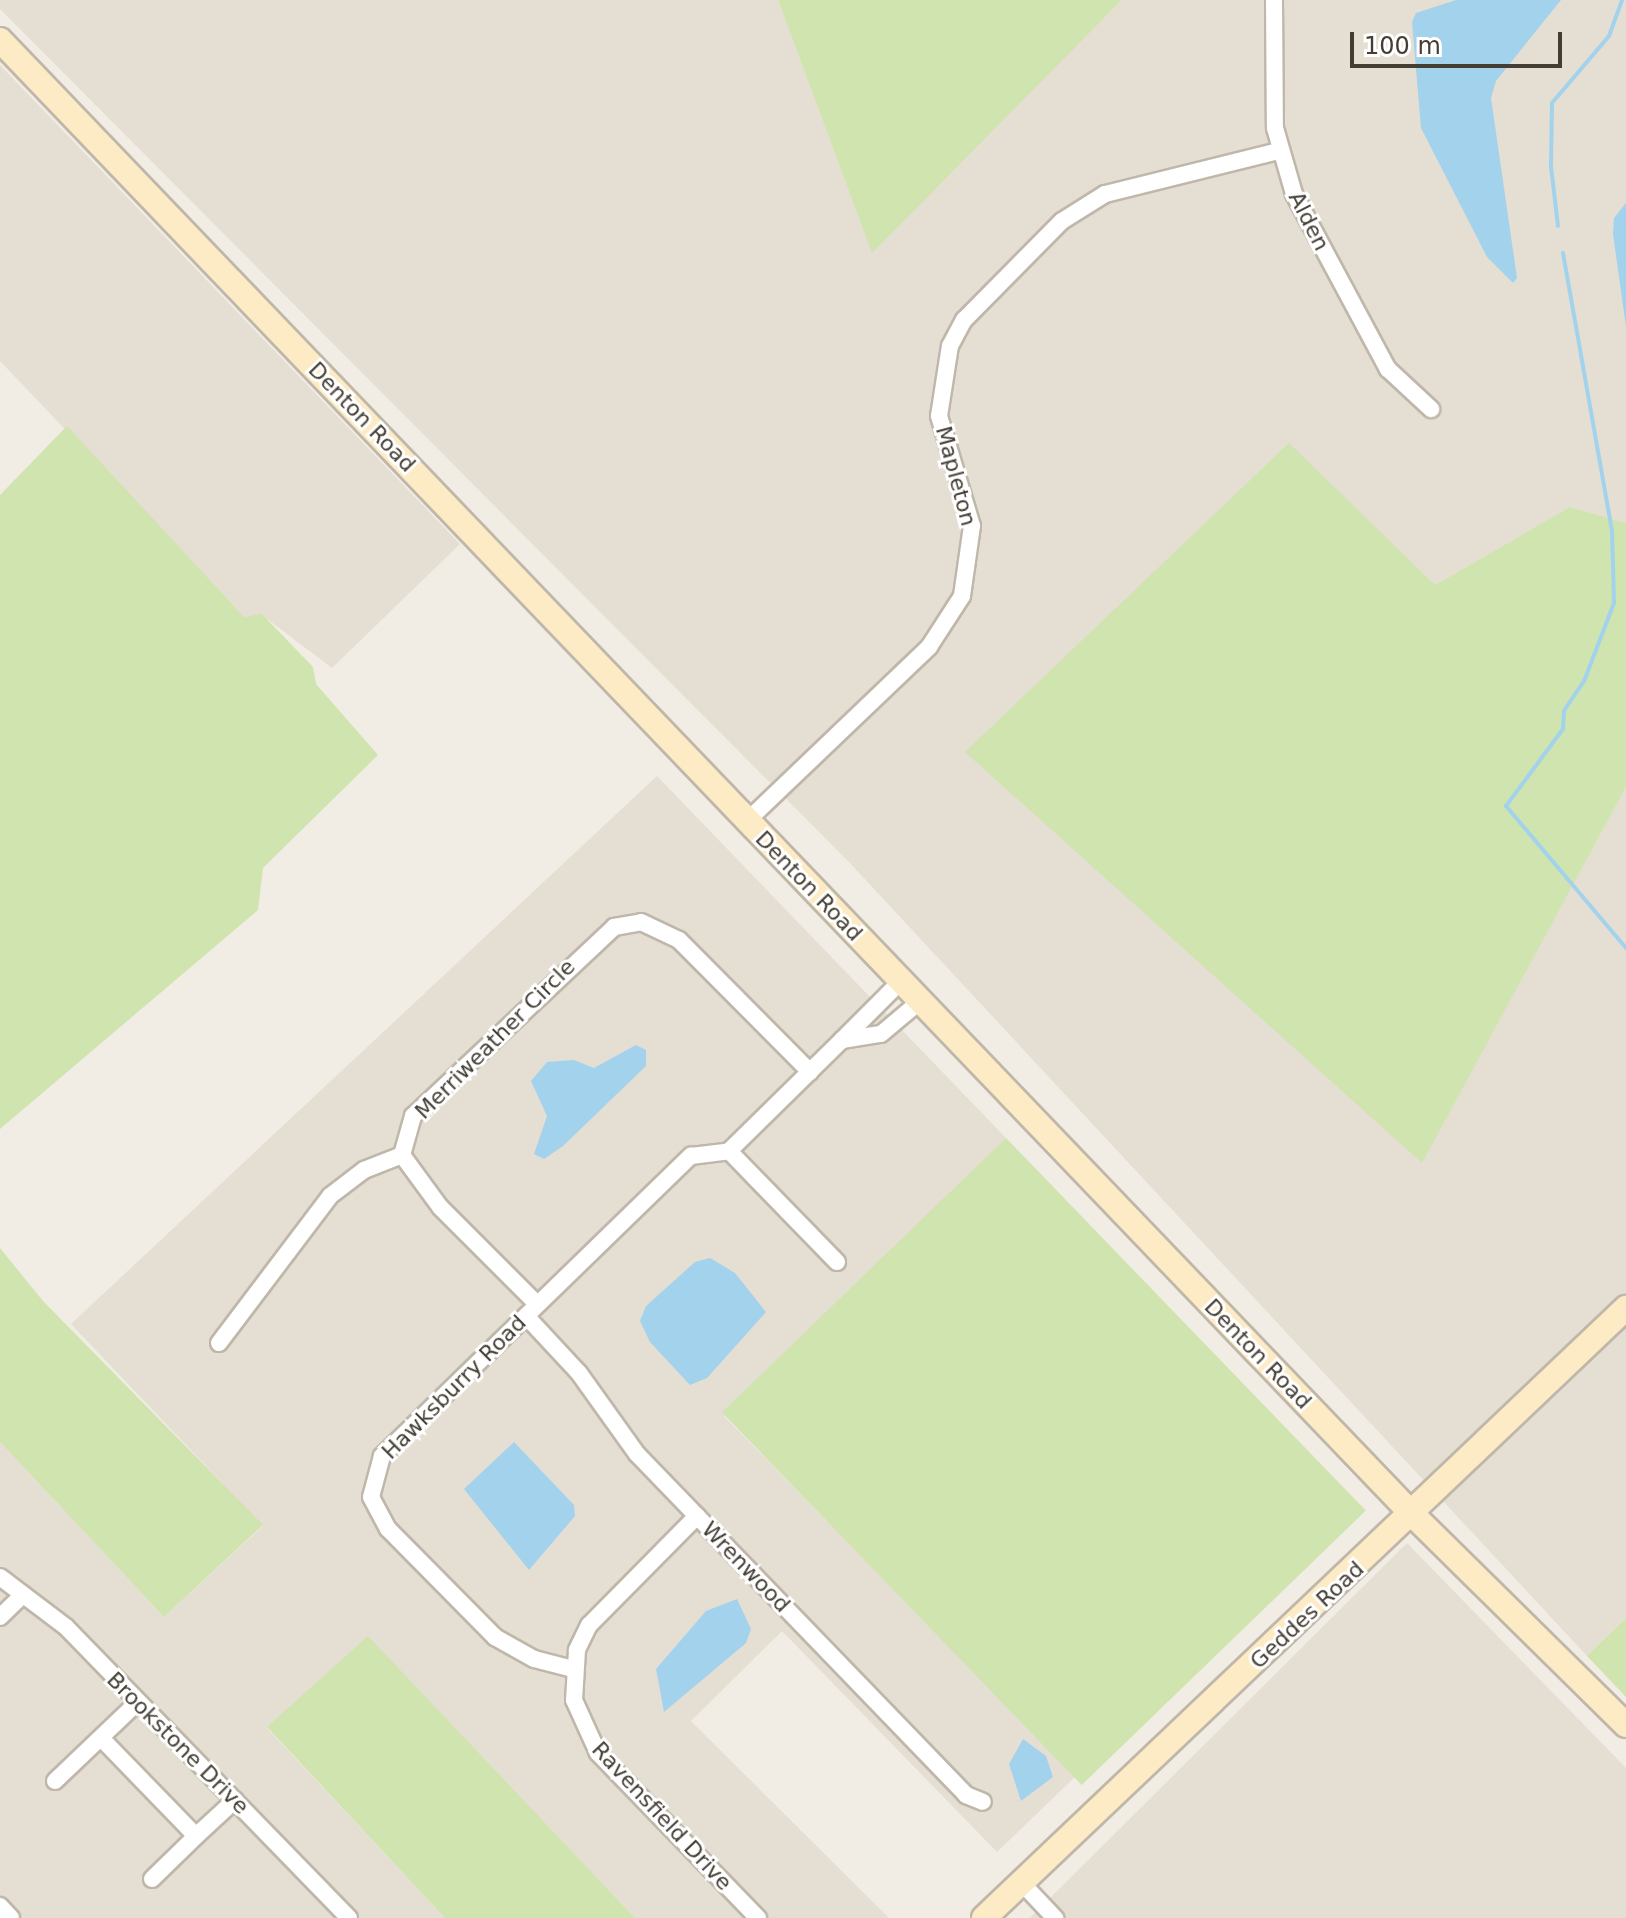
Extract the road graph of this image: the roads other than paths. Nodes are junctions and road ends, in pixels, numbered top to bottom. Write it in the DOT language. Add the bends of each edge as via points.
graph roads {
  1 [pos="1274,0"];
  2 [pos="0,40"];
  3 [pos="1279,151"];
  4 [pos="1431,409"];
  5 [pos="747,821"];
  6 [pos="900,982"];
  7 [pos="919,1002"];
  8 [pos="842,1040"];
  9 [pos="810,1072"];
  10 [pos="729,1151"];
  11 [pos="402,1155"];
  12 [pos="837,1262"];
  13 [pos="1626,1308"];
  14 [pos="531,1310"];
  15 [pos="219,1343"];
  16 [pos="1413,1515"];
  17 [pos="697,1516"];
  18 [pos="0,1577"];
  19 [pos="21,1597"];
  20 [pos="0,1617"];
  21 [pos="573,1669"];
  22 [pos="137,1703"];
  23 [pos="1626,1725"];
  24 [pos="101,1738"];
  25 [pos="55,1781"];
  26 [pos="235,1800"];
  27 [pos="983,1802"];
  28 [pos="196,1836"];
  29 [pos="152,1879"];
  30 [pos="1021,1882"];
  31 [pos="0,1906"];
  32 [pos="345,1917"];
  33 [pos="11,1918"];
  34 [pos="758,1918"];
  35 [pos="984,1918"];
  36 [pos="1055,1918"];
  1 -- 3 [label="street, Alden"];
  2 -- 5 [label="street, Denton Road"];
  3 -- 4 [label="street, Alden" via="1304,214 1388,369"];
  3 -- 5 [label="street, Mapleton" via="1105,194 1062,221 979,301 950,346 939,416 972,526 962,596 929,647"];
  5 -- 6 [label="street, Denton Road"];
  6 -- 7 [label="street, Denton Road"];
  6 -- 8 [label="street"];
  7 -- 8 [label="street" via="881,1034"];
  7 -- 16 [label="street, Denton Road"];
  8 -- 9 [label="street"];
  9 -- 10 [label="street"];
  9 -- 11 [label="street, Merriweather Circle" via="679,940 656,926 626,923 602,934 413,1116"];
  10 -- 12 [label="street"];
  10 -- 14 [label="street, Hawksburry Road" via="691,1156"];
  11 -- 14 [label="street, Wrenwood" via="429,1195"];
  11 -- 15 [label="street" via="364,1170 330,1196"];
  13 -- 16 [label="street, Geddes Road"];
  14 -- 17 [label="street, Wrenwood" via="637,1454"];
  14 -- 21 [label="street, Hawksburry Road" via="382,1456 371,1497 388,1529 495,1637 534,1659"];
  16 -- 23 [label="street, Denton Road"];
  16 -- 30 [label="street, Geddes Road"];
  17 -- 21 [label="street, Ravensfield Drive" via="597,1613 581,1637"];
  17 -- 27 [label="street, Wrenwood" via="966,1795"];
  18 -- 19 [label="street, Brookstone Drive"];
  19 -- 20 [label="street"];
  19 -- 22 [label="street, Brookstone Drive" via="66,1627"];
  21 -- 34 [label="street, Ravensfield Drive" via="578,1714 598,1753"];
  22 -- 24 [label="street"];
  22 -- 26 [label="street, Brookstone Drive"];
  24 -- 25 [label="street"];
  24 -- 28 [label="street"];
  26 -- 28 [label="street"];
  26 -- 32 [label="street, Brookstone Drive"];
  28 -- 29 [label="street"];
  30 -- 35 [label="street, Geddes Road"];
  30 -- 36 [label="street"];
  31 -- 33 [label="street"];
}
